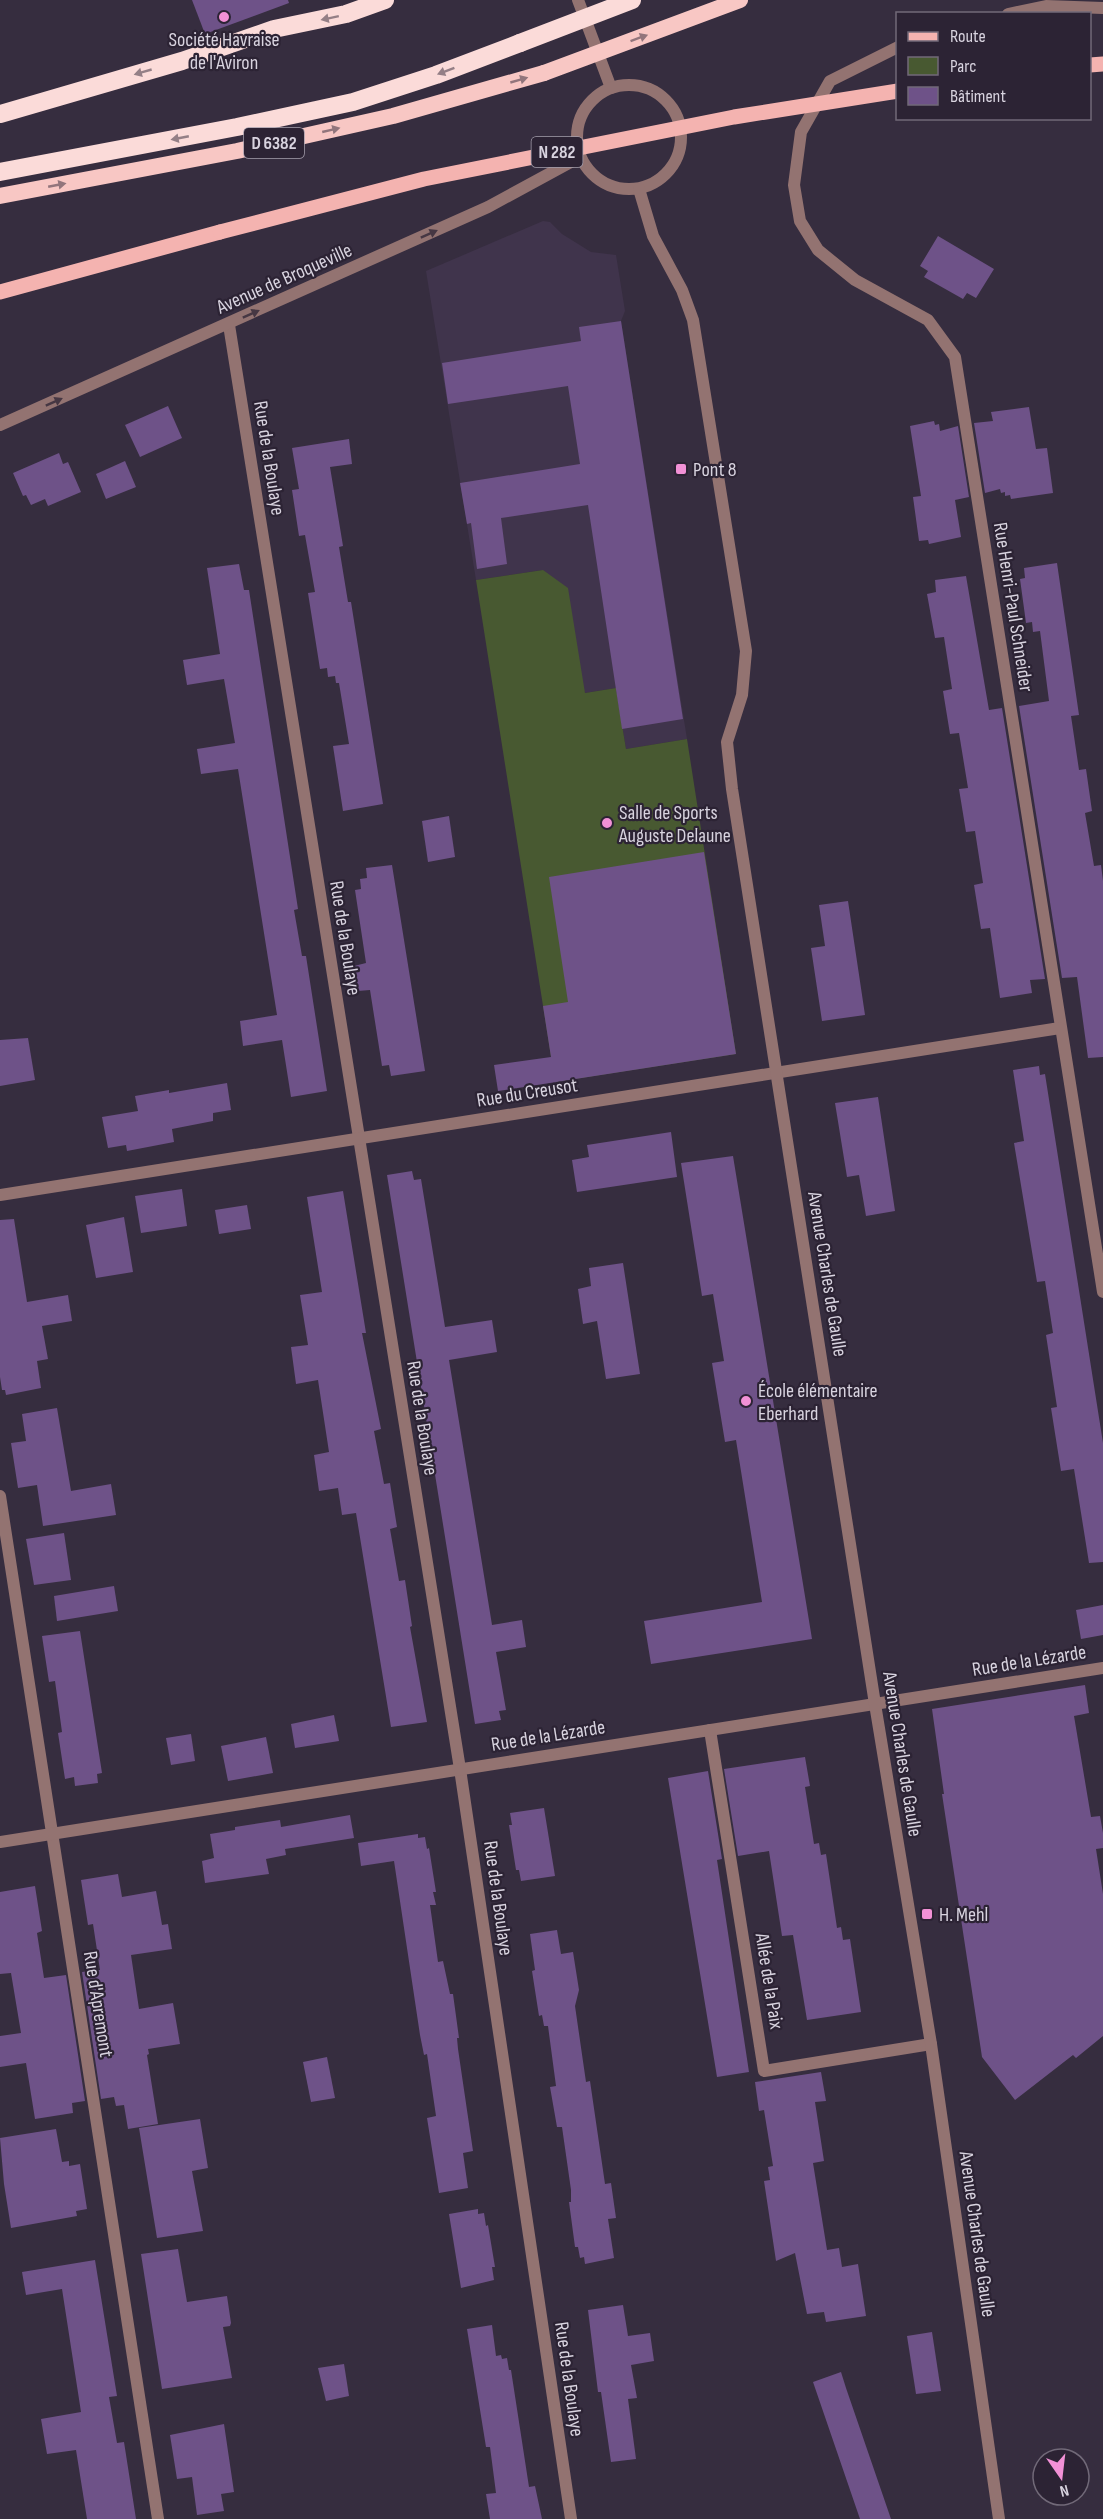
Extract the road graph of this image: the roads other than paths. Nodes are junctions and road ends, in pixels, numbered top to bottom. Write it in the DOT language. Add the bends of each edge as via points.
graph roads {
  1 [pos="385,0"];
  2 [pos="578,0"];
  3 [pos="632,0"];
  4 [pos="740,0"];
  5 [pos="1103,8"];
  6 [pos="1018,12"];
  7 [pos="896,48"];
  8 [pos="611,88"];
  9 [pos="896,91"];
  10 [pos="0,114"];
  11 [pos="580,158"];
  12 [pos="0,172"];
  13 [pos="639,189"];
  14 [pos="0,196"];
  15 [pos="0,292"];
  16 [pos="229,325"];
  17 [pos="0,426"];
  18 [pos="1060,1028"];
  19 [pos="777,1072"];
  20 [pos="358,1138"];
  21 [pos="0,1195"];
  22 [pos="1103,1292"];
  23 [pos="0,1496"];
  24 [pos="1103,1668"];
  25 [pos="875,1704"];
  26 [pos="710,1730"];
  27 [pos="460,1769"];
  28 [pos="54,1833"];
  29 [pos="0,1842"];
  30 [pos="931,2044"];
  31 [pos="158,2519"];
  32 [pos="571,2519"];
  33 [pos="999,2519"];
  1 -- 10 [label="highway, one-way" via="346,14 274,29 182,61"];
  2 -- 8 [label="street"];
  3 -- 12 [label="highway, D 6382, one-way, bridge" via="436,75 353,102"];
  14 -- 4 [label="highway, D 6382, one-way, bridge" via="382,119 544,73"];
  5 -- 6 [label="street" via="1046,6"];
  7 -- 18 [label="street, Rue Henri-Paul Schneider" via="830,81 801,132 794,185 800,221 818,250 855,280 928,320 955,357"];
  8 -- 11 [label="street" via="588,104 581,116 577,130"];
  8 -- 13 [label="street" via="633,85 654,92 667,101 681,130 681,146 667,173"];
  9 -- 15 [label="main road, N 282, bridge" via="734,117 424,179"];
  11 -- 13 [label="street" via="598,180 625,190"];
  16 -- 11 [label="street, Avenue de Broqueville, one-way" via="488,207"];
  13 -- 19 [label="street, Avenue Charles de Gaulle" via="653,236 693,320 746,651 742,695 727,742"];
  17 -- 16 [label="street, Avenue de Broqueville, one-way"];
  16 -- 20 [label="street, Rue de la Boulaye"];
  18 -- 19 [label="street, Rue du Creusot"];
  18 -- 22 [label="street, Rue Henri-Paul Schneider"];
  19 -- 20 [label="street, Rue du Creusot"];
  19 -- 25 [label="street, Avenue Charles de Gaulle"];
  20 -- 21 [label="street, Rue du Creusot"];
  20 -- 27 [label="street, Rue de la Boulaye"];
  23 -- 28 [label="street, Rue d'Apremont"];
  24 -- 25 [label="street, Rue de la Lézarde"];
  25 -- 26 [label="street, Rue de la Lézarde"];
  25 -- 30 [label="street, Avenue Charles de Gaulle"];
  26 -- 27 [label="street, Rue de la Lézarde"];
  26 -- 30 [label="street, Allée de la Paix" via="764,2071"];
  27 -- 28 [label="street, Rue de la Lézarde"];
  27 -- 32 [label="street, Rue de la Boulaye"];
  28 -- 29 [label="street, Rue de la Lézarde"];
  28 -- 31 [label="street, Rue d'Apremont"];
  30 -- 33 [label="street, Avenue Charles de Gaulle"];
}
